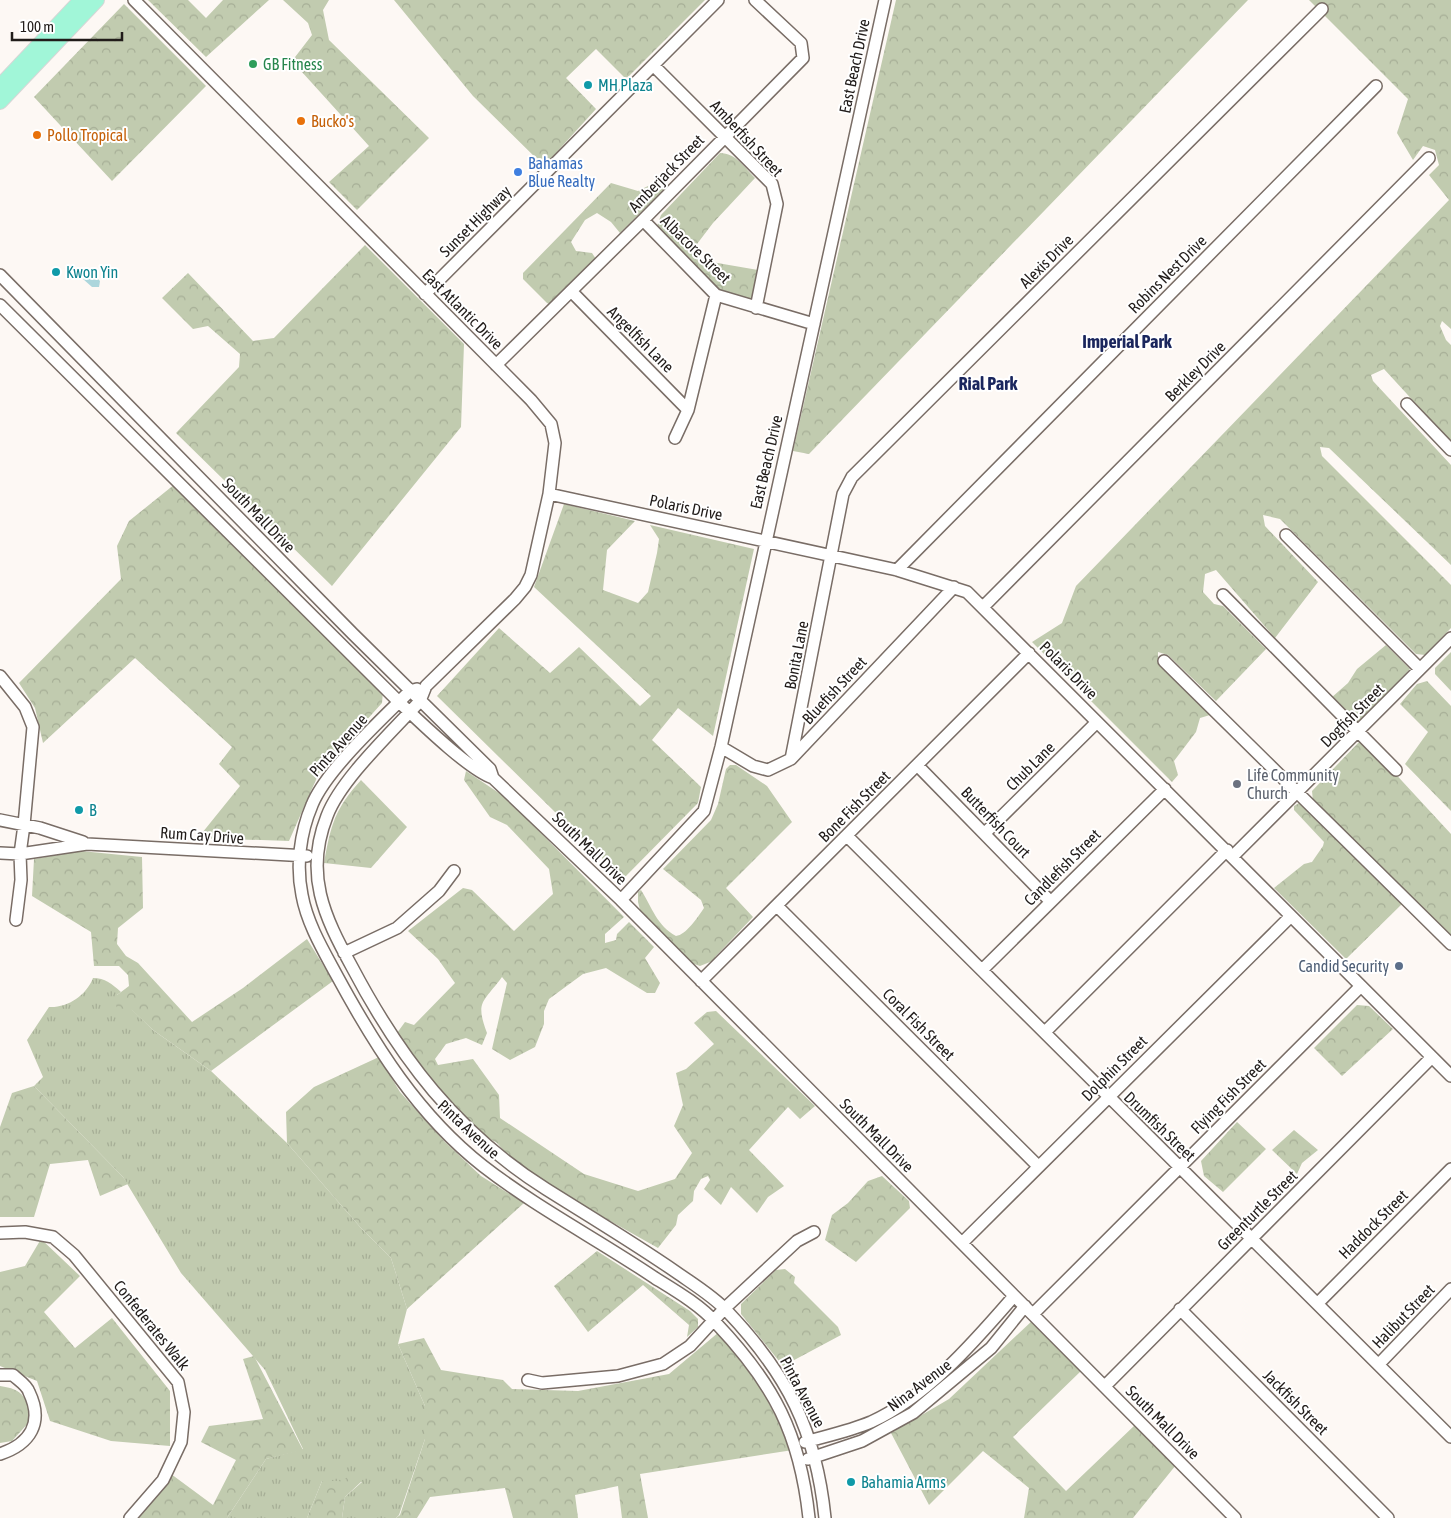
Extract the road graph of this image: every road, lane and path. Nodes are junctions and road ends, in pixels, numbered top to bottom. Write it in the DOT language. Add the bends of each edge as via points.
graph roads {
  1 [pos="81,0"];
  2 [pos="97,0"];
  3 [pos="134,0"];
  4 [pos="718,0"];
  5 [pos="755,0"];
  6 [pos="885,0"];
  7 [pos="1322,9"];
  8 [pos="654,66"];
  9 [pos="0,86"];
  10 [pos="1376,86"];
  11 [pos="0,102"];
  12 [pos="724,136"];
  13 [pos="1429,158"];
  14 [pos="643,220"];
  15 [pos="0,275"];
  16 [pos="571,291"];
  17 [pos="425,294"];
  18 [pos="716,295"];
  19 [pos="0,305"];
  20 [pos="756,308"];
  21 [pos="814,324"];
  22 [pos="496,365"];
  23 [pos="1407,404"];
  24 [pos="688,410"];
  25 [pos="675,438"];
  26 [pos="1451,450"];
  27 [pos="549,494"];
  28 [pos="1286,535"];
  29 [pos="765,541"];
  30 [pos="832,557"];
  31 [pos="897,570"];
  32 [pos="954,587"];
  33 [pos="1223,595"];
  34 [pos="983,607"];
  35 [pos="353,634"];
  36 [pos="1451,638"];
  37 [pos="342,645"];
  38 [pos="1029,653"];
  39 [pos="1164,661"];
  40 [pos="1420,669"];
  41 [pos="0,676"];
  42 [pos="426,686"];
  43 [pos="410,691"];
  44 [pos="420,701"];
  45 [pos="399,702"];
  46 [pos="410,712"];
  47 [pos="1097,722"];
  48 [pos="1358,732"];
  49 [pos="721,747"];
  50 [pos="791,759"];
  51 [pos="918,766"];
  52 [pos="1396,770"];
  53 [pos="493,778"];
  54 [pos="1165,789"];
  55 [pos="1298,792"];
  56 [pos="0,820"];
  57 [pos="24,825"];
  58 [pos="985,833"];
  59 [pos="847,836"];
  60 [pos="86,844"];
  61 [pos="0,853"];
  62 [pos="1230,853"];
  63 [pos="20,854"];
  64 [pos="300,856"];
  65 [pos="316,857"];
  66 [pos="454,871"];
  67 [pos="621,900"];
  68 [pos="1050,901"];
  69 [pos="777,906"];
  70 [pos="1290,917"];
  71 [pos="16,920"];
  72 [pos="1451,944"];
  73 [pos="344,953"];
  74 [pos="982,970"];
  75 [pos="700,981"];
  76 [pos="1361,986"];
  77 [pos="1045,1032"];
  78 [pos="1432,1057"];
  79 [pos="1451,1076"];
  80 [pos="1107,1097"];
  81 [pos="492,1152"];
  82 [pos="482,1166"];
  83 [pos="1038,1166"];
  84 [pos="1179,1168"];
  85 [pos="1451,1169"];
  86 [pos="814,1232"];
  87 [pos="0,1233"];
  88 [pos="1252,1237"];
  89 [pos="962,1243"];
  90 [pos="1450,1294"];
  91 [pos="1014,1296"];
  92 [pos="1318,1303"];
  93 [pos="725,1308"];
  94 [pos="1029,1310"];
  95 [pos="1180,1310"];
  96 [pos="714,1320"];
  97 [pos="979,1337"];
  98 [pos="991,1348"];
  99 [pos="1379,1364"];
  100 [pos="0,1375"];
  101 [pos="528,1380"];
  102 [pos="1104,1386"];
  103 [pos="856,1427"];
  104 [pos="1451,1437"];
  105 [pos="811,1440"];
  106 [pos="862,1441"];
  107 [pos="796,1445"];
  108 [pos="0,1454"];
  109 [pos="815,1457"];
  110 [pos="800,1462"];
  111 [pos="130,1518"];
  112 [pos="809,1518"];
  113 [pos="825,1518"];
  114 [pos="1235,1518"];
  115 [pos="1388,1518"];
  1 -- 9 [label="main road"];
  2 -- 11 [label="main road"];
  3 -- 17 [label="street, East Atlantic Drive"];
  4 -- 8 [label="street, Sunset Highway"];
  5 -- 12 [label="street, Amberjack Street" via="801,43 803,58"];
  6 -- 21 [label="street, East Beach Drive"];
  7 -- 30 [label="street, Alexis Drive" via="852,477 843,494"];
  8 -- 12 [label="street, Amberfish Street"];
  8 -- 17 [label="street, Sunset Highway"];
  10 -- 31 [label="street, Robins Nest Drive"];
  12 -- 14 [label="street, Amberjack Street"];
  12 -- 20 [label="street, Amberfish Street" via="772,184 777,204"];
  13 -- 34 [label="street, Berkley Drive"];
  14 -- 16 [label="street, Amberjack Street"];
  14 -- 18 [label="street, Albacore Street"];
  15 -- 35 [label="street, South Mall Drive"];
  16 -- 22 [label="street, Amberjack Street"];
  16 -- 24 [label="street, Angelfish Lane"];
  17 -- 22 [label="street, East Atlantic Drive"];
  18 -- 20 [label="street, Albacore Street"];
  18 -- 24 [label="street, Angelfish Lane"];
  19 -- 37 [label="street, South Mall Drive"];
  20 -- 21 [label="street, Albacore Street"];
  21 -- 29 [label="street, East Beach Drive"];
  22 -- 27 [label="street, East Atlantic Drive" via="551,424 555,443"];
  23 -- 26 [label="street"];
  24 -- 25 [label="street, Angelfish Lane"];
  27 -- 29 [label="street, Polaris Drive"];
  27 -- 42 [label="street, East Atlantic Drive" via="531,575 525,587"];
  28 -- 40 [label="street"];
  29 -- 30 [label="street, Polaris Drive"];
  29 -- 49 [label="street, East Beach Drive"];
  30 -- 31 [label="street, Polaris Drive"];
  30 -- 50 [label="street, Bonita Lane"];
  31 -- 32 [label="street, Polaris Drive"];
  32 -- 34 [label="street, Polaris Drive" via="967,592"];
  32 -- 50 [label="street, Bluefish Street"];
  33 -- 48 [label="street"];
  34 -- 38 [label="street, Polaris Drive"];
  35 -- 37 [label="street"];
  35 -- 43 [label="street, South Mall Drive"];
  36 -- 40 [label="street, Dogfish Street"];
  37 -- 45 [label="street, South Mall Drive"];
  38 -- 47 [label="street, Polaris Drive"];
  38 -- 51 [label="street, Bone Fish Street"];
  39 -- 55 [label="street"];
  40 -- 48 [label="street, Dogfish Street"];
  41 -- 57 [label="street" via="25,707 33,727"];
  42 -- 43 [label="street, East Atlantic Drive"];
  42 -- 44 [label="street, East Atlantic Drive"];
  43 -- 44 [label="street, South Mall Drive"];
  43 -- 45 [label="street, Pinta Avenue"];
  44 -- 46 [label="street, Pinta Avenue"];
  44 -- 53 [label="street, South Mall Drive" via="490,769"];
  45 -- 46 [label="street, South Mall Drive"];
  45 -- 64 [label="street, Pinta Avenue" via="326,779 317,793 303,832"];
  46 -- 53 [label="street, South Mall Drive" via="484,775"];
  46 -- 65 [label="street, Pinta Avenue" via="340,789 326,817"];
  47 -- 54 [label="street, Polaris Drive"];
  47 -- 58 [label="street, Chub Lane"];
  48 -- 52 [label="street"];
  48 -- 55 [label="street, Dogfish Street"];
  49 -- 50 [label="street, Bluefish Street" via="753,766 768,770"];
  49 -- 67 [label="street, East Beach Drive" via="704,811"];
  51 -- 58 [label="street, Butterfish Court"];
  51 -- 59 [label="street, Bone Fish Street"];
  53 -- 67 [label="street, South Mall Drive"];
  54 -- 62 [label="street, Polaris Drive"];
  54 -- 68 [label="street, Candlefish Street"];
  55 -- 62 [label="street, Dogfish Street"];
  55 -- 72 [label="street"];
  56 -- 57 [label="street, Rum Cay Drive"];
  57 -- 60 [label="street, Rum Cay Drive"];
  57 -- 63 [label="street"];
  58 -- 68 [label="street, Butterfish Court"];
  59 -- 69 [label="street, Bone Fish Street"];
  59 -- 74 [label="street, Drumfish Street"];
  60 -- 63 [label="street, Rum Cay Drive"];
  60 -- 64 [label="street, Rum Cay Drive"];
  61 -- 63 [label="street, Rum Cay Drive"];
  62 -- 70 [label="street, Polaris Drive"];
  62 -- 77 [label="street, Dogfish Street"];
  63 -- 71 [label="street"];
  64 -- 65 [label="street, Rum Cay Drive"];
  64 -- 82 [label="street, Pinta Avenue" via="300,884 307,912 355,1009 397,1078 439,1127"];
  65 -- 73 [label="street, Pinta Avenue" via="319,893"];
  66 -- 73 [label="street" via="439,891 397,928"];
  67 -- 75 [label="street, South Mall Drive"];
  68 -- 74 [label="street, Candlefish Street"];
  69 -- 75 [label="street, Bone Fish Street"];
  69 -- 83 [label="street, Coral Fish Street"];
  70 -- 76 [label="street, Polaris Drive"];
  70 -- 80 [label="street, Dolphin Street"];
  73 -- 81 [label="street, Pinta Avenue" via="411,1066 451,1113"];
  74 -- 77 [label="street, Drumfish Street"];
  75 -- 89 [label="street, South Mall Drive"];
  76 -- 78 [label="street, Polaris Drive"];
  76 -- 84 [label="street, Flying Fish Street"];
  77 -- 80 [label="street, Drumfish Street"];
  78 -- 79 [label="street, Polaris Drive"];
  78 -- 88 [label="street, Greenturtle Street"];
  80 -- 83 [label="street, Dolphin Street"];
  80 -- 84 [label="street, Drumfish Street"];
  81 -- 82 [label="street"];
  81 -- 93 [label="street, Pinta Avenue" via="543,1188 640,1247"];
  82 -- 96 [label="street, Pinta Avenue" via="640,1267"];
  83 -- 89 [label="street, Dolphin Street"];
  84 -- 88 [label="street, Drumfish Street"];
  84 -- 94 [label="street, Flying Fish Street"];
  85 -- 92 [label="street, Haddock Street"];
  86 -- 93 [label="street" via="797,1241"];
  87 -- 111 [label="street, Confederates Walk" via="26,1232 53,1237 74,1255 178,1382 184,1412 181,1442 163,1480"];
  88 -- 92 [label="street, Drumfish Street"];
  88 -- 95 [label="street, Greenturtle Street"];
  89 -- 91 [label="street, South Mall Drive"];
  90 -- 99 [label="street, Halibut Street"];
  91 -- 94 [label="street, South Mall Drive"];
  91 -- 97 [label="street, Nina Avenue"];
  92 -- 99 [label="street, Drumfish Street"];
  93 -- 96 [label="street"];
  93 -- 105 [label="street, Pinta Avenue" via="780,1374"];
  94 -- 98 [label="street, Nina Avenue"];
  94 -- 102 [label="street, South Mall Drive"];
  95 -- 102 [label="street, Greenturtle Street"];
  95 -- 115 [label="street, Jackfish Street"];
  96 -- 101 [label="street" via="690,1346 663,1364 618,1376 578,1381 542,1383"];
  96 -- 107 [label="street, Pinta Avenue" via="767,1383"];
  97 -- 98 [label="street"];
  97 -- 103 [label="street, Nina Avenue" via="902,1404"];
  98 -- 106 [label="street, Nina Avenue" via="913,1413"];
  99 -- 104 [label="street, Drumfish Street"];
  100 -- 108 [label="street" via="13,1375 29,1390 35,1412 34,1429 18,1448"];
  102 -- 114 [label="street, South Mall Drive"];
  103 -- 105 [label="street, Nina Avenue"];
  103 -- 106 [label="street"];
  105 -- 107 [label="street, Nina Avenue"];
  105 -- 109 [label="street, Pinta Avenue"];
  106 -- 109 [label="street, Nina Avenue"];
  107 -- 110 [label="street, Pinta Avenue"];
  109 -- 110 [label="street, Nina Avenue"];
  109 -- 113 [label="street, Pinta Avenue"];
  110 -- 112 [label="street, Pinta Avenue"];
}
